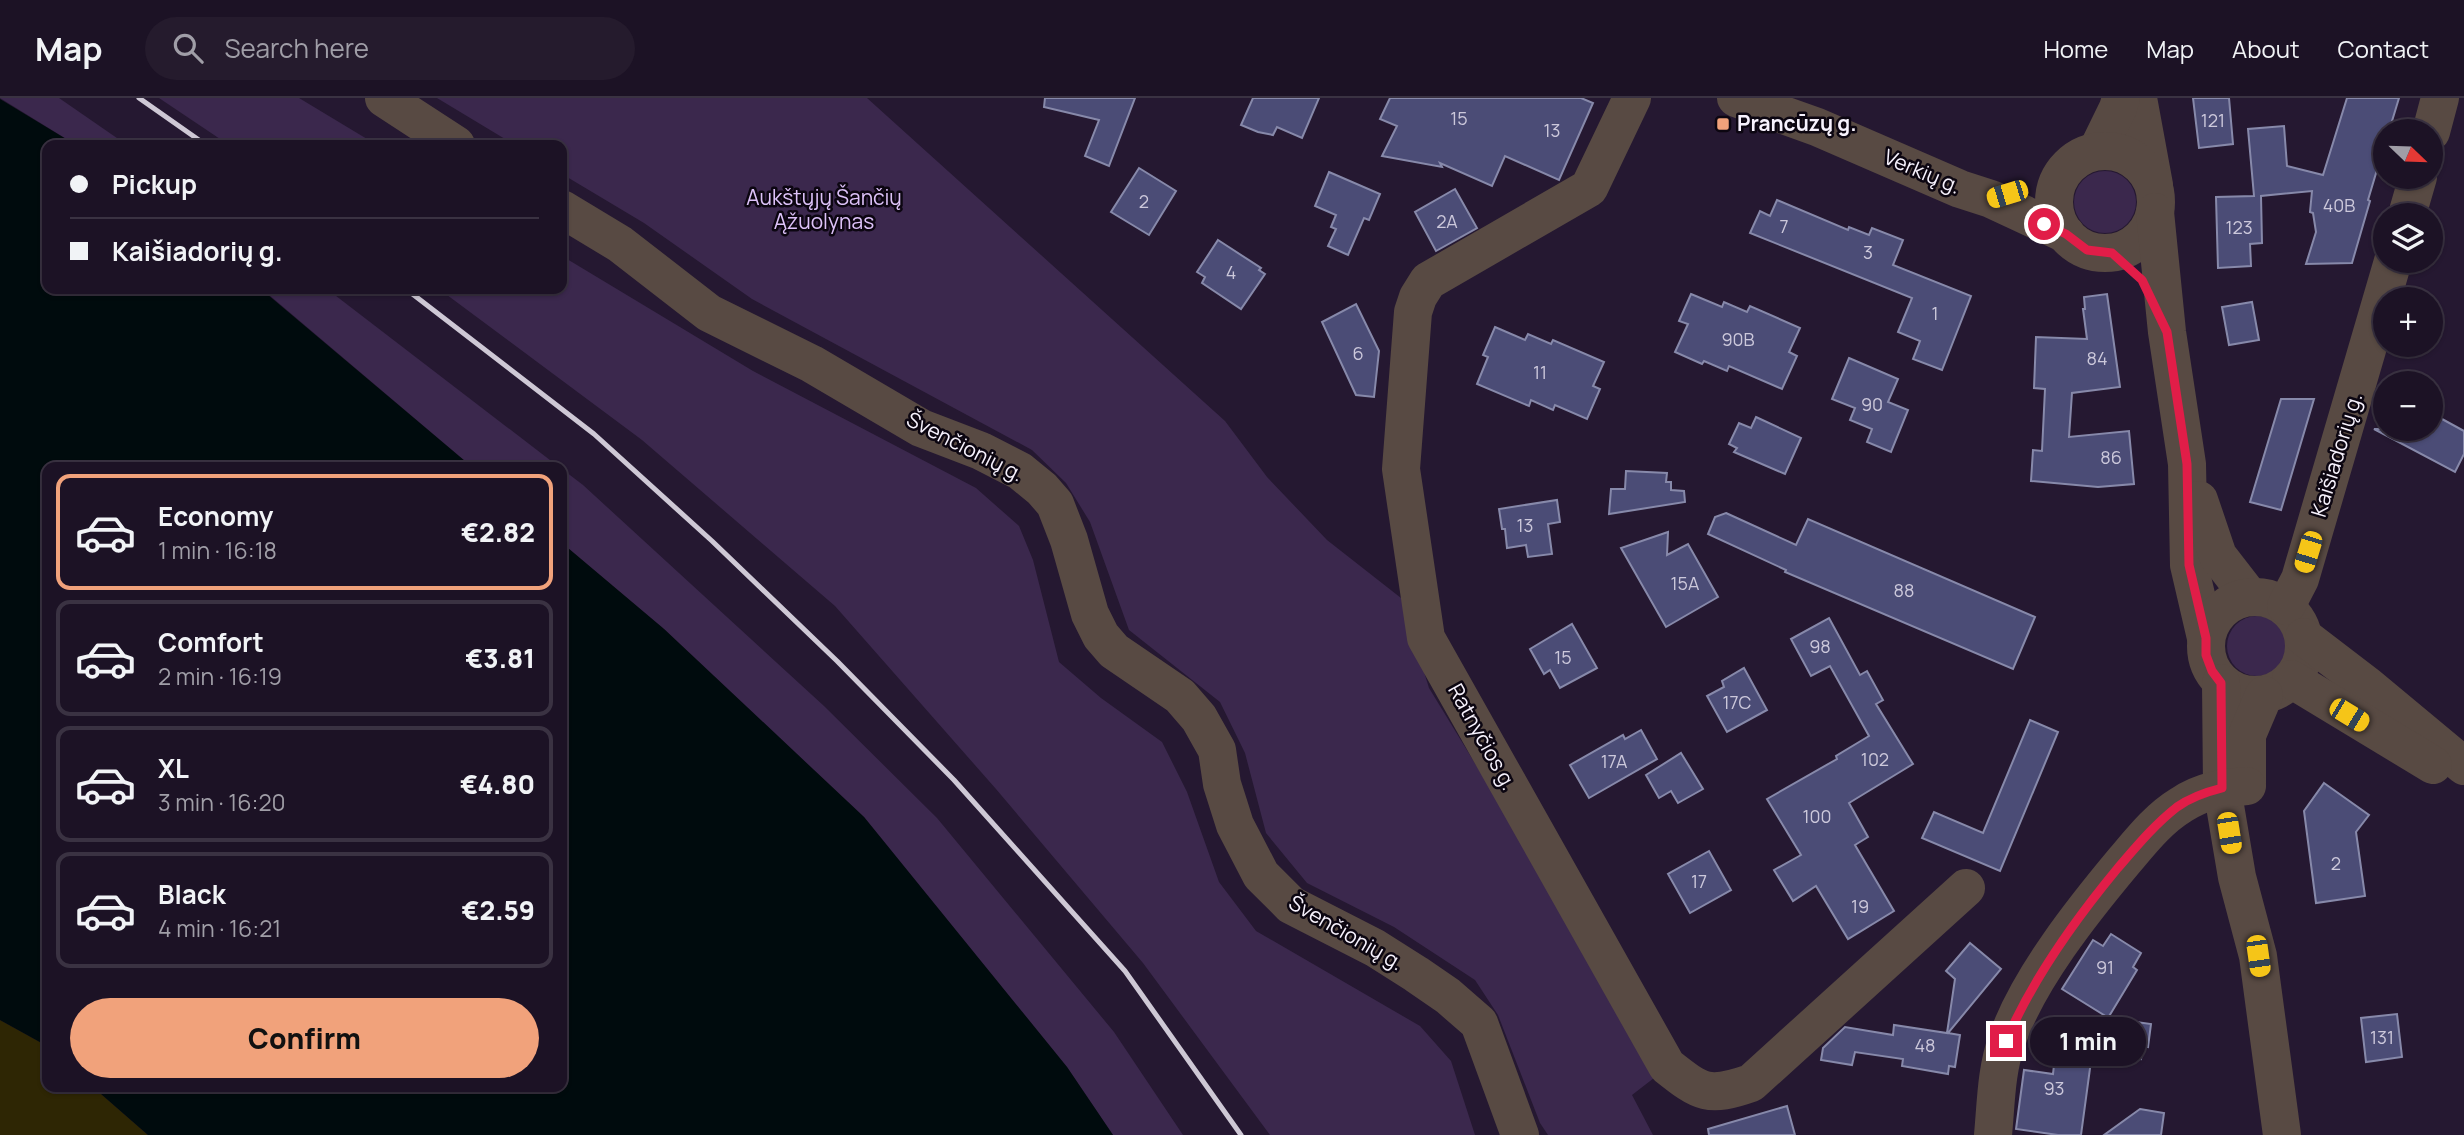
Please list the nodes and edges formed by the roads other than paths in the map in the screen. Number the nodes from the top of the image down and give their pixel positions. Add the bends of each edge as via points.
1 (384, 98) edge
2 (1632, 98) edge
3 (1736, 98) edge
4 (2121, 98) edge
5 (2138, 98) edge
6 (2441, 98) edge
7 (2435, 119) edge
8 (448, 140) edge
9 (2097, 152) junction
10 (2057, 186) junction
11 (1991, 199) junction
12 (2155, 199) junction
13 (567, 212) edge
14 (2066, 234) junction
15 (2112, 253) junction
16 (2389, 273) edge
17 (2167, 332) junction
18 (2187, 464) junction
19 (2249, 596) junction
20 (2295, 622) junction
21 (2206, 638) junction
22 (2221, 683) junction
23 (2278, 687) junction
24 (2464, 766) edge
25 (2464, 783) edge
26 (2234, 787) junction
27 (1966, 888) dead end
28 (1520, 1135) edge
29 (1993, 1135) edge
30 (2282, 1135) edge

1 - 8 street
2 - 27 street, Ratnyčios g. via 1589,188 1428,281 1418,297 1413,312 1401,469 1426,638 1667,1066 1695,1088 1724,1093 1751,1083
3 - 11 street, Verkių g.
4 - 9 street
5 - 12 street
6 - 7 street
9 - 10 street via 2072,163
9 - 12 street via 2112,151 2138,163 2148,174
10 - 11 street
10 - 14 street via 2055,211
11 - 14 street, Verkių g.
12 - 15 street via 2151,224 2136,243
12 - 17 street
13 - 28 street, Švenčionių g. via 620,244 709,313 812,364 921,428 1020,471 1042,489 1055,504 1101,636 1114,651 1180,696 1211,739 1235,825 1261,875 1291,905 1375,948 1448,996 1479,1023
14 - 15 street via 2087,250
15 - 17 street via 2142,280
16 - 20 street, Kaišiadorių g. via 2300,579
17 - 18 street
18 - 19 street via 2218,556
18 - 21 street via 2189,565
19 - 20 street via 2262,596
19 - 21 street via 2220,610
20 - 23 street via 2304,652 2300,667
20 - 24 street
21 - 22 street via 2206,655
22 - 23 street via 2249,695
22 - 26 street
23 - 25 street
23 - 26 street via 2247,734
26 - 29 street via 2203,793 2150,831 2100,890 2036,979 2006,1041
26 - 30 street via 2237,877 2258,956

